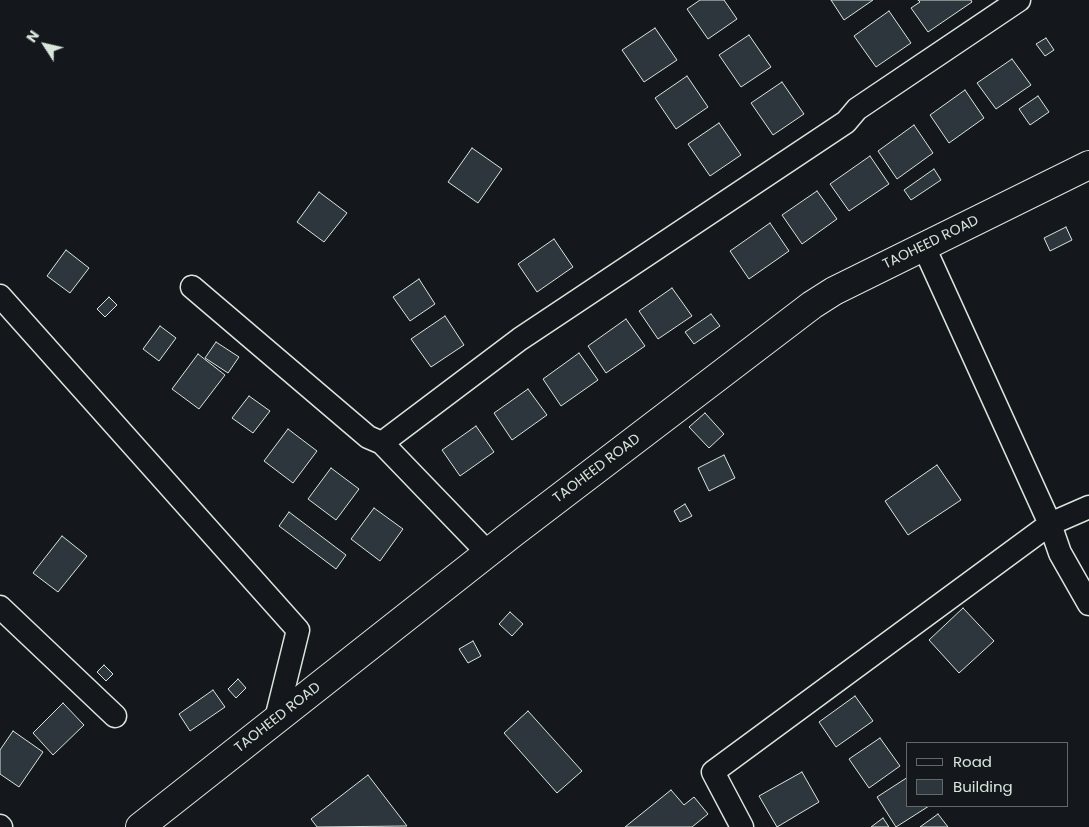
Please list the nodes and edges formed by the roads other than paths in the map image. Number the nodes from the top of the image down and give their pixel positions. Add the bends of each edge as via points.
1 (1019, 0) edge
2 (1089, 165) edge
3 (924, 247) junction
4 (192, 286) dead end
5 (0, 296) edge
6 (382, 443) junction
7 (1089, 507) edge
8 (1050, 524) junction
9 (488, 553) junction
10 (1089, 604) edge
11 (0, 607) edge
12 (115, 716) dead end
13 (276, 719) junction
14 (141, 827) edge
15 (742, 827) edge

1 - 6 street via 857,109 846,122 520,339
2 - 3 main road, TAOHEED ROAD
3 - 8 street
3 - 9 main road, TAOHEED ROAD via 812,305
4 - 6 street via 368,437
5 - 13 street via 298,630
6 - 9 street
7 - 8 street
8 - 10 street via 1060,552
8 - 15 street via 713,772
9 - 13 main road, TAOHEED ROAD
11 - 12 street
13 - 14 main road, TAOHEED ROAD

